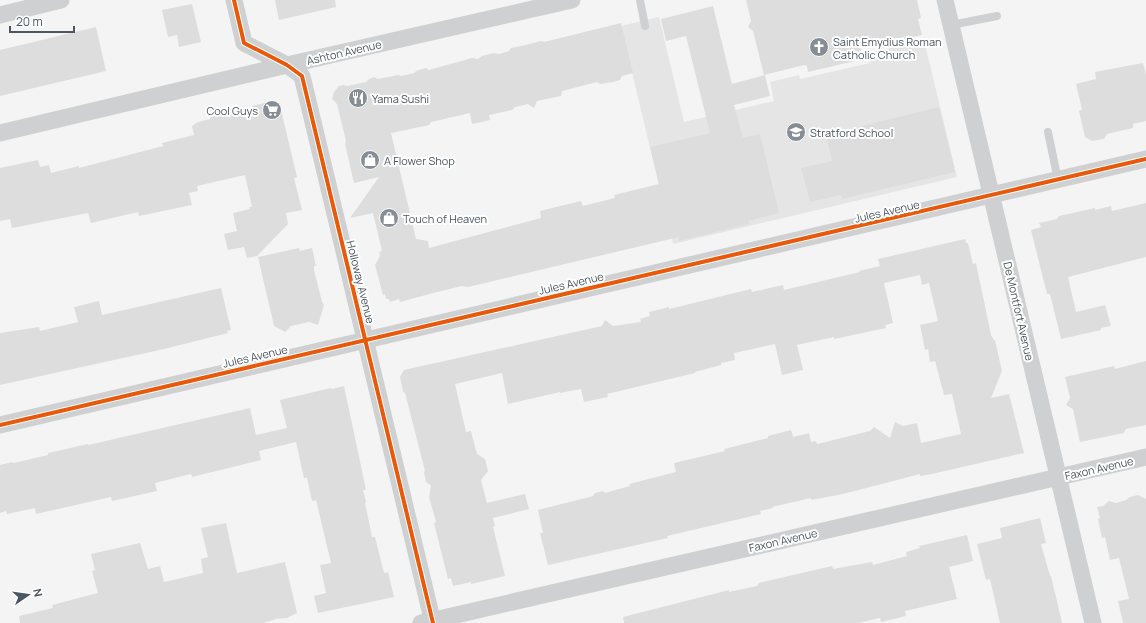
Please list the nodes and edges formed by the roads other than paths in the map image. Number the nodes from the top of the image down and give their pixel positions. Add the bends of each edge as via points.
1 (61, 0) edge
2 (234, 0) edge
3 (572, 0) edge
4 (640, 0) edge
5 (945, 0) edge
6 (0, 14) edge
7 (997, 16) dead end
8 (951, 25) junction
9 (645, 26) dead end
10 (287, 65) junction
11 (1048, 132) dead end
12 (0, 133) edge
13 (1146, 159) edge
14 (1058, 180) junction
15 (992, 196) junction
16 (366, 340) junction
17 (0, 425) edge
18 (1146, 457) edge
19 (1058, 477) junction
20 (429, 622) edge
21 (1093, 623) edge

1 - 6 street
2 - 10 street, Holloway Avenue via 244,43
3 - 10 street, Ashton Avenue
4 - 9 lane
5 - 8 street, De Montfort Avenue
7 - 8 lane
8 - 15 street, De Montfort Avenue
10 - 12 street, Ashton Avenue
10 - 16 street, Holloway Avenue via 302,76
11 - 14 lane
13 - 14 street, Jules Avenue
14 - 15 street, Jules Avenue
15 - 16 street, Jules Avenue
15 - 19 street, De Montfort Avenue
16 - 17 street, Jules Avenue
16 - 20 street, Holloway Avenue
18 - 19 street, Faxon Avenue
19 - 20 street, Faxon Avenue
19 - 21 street, De Montfort Avenue

